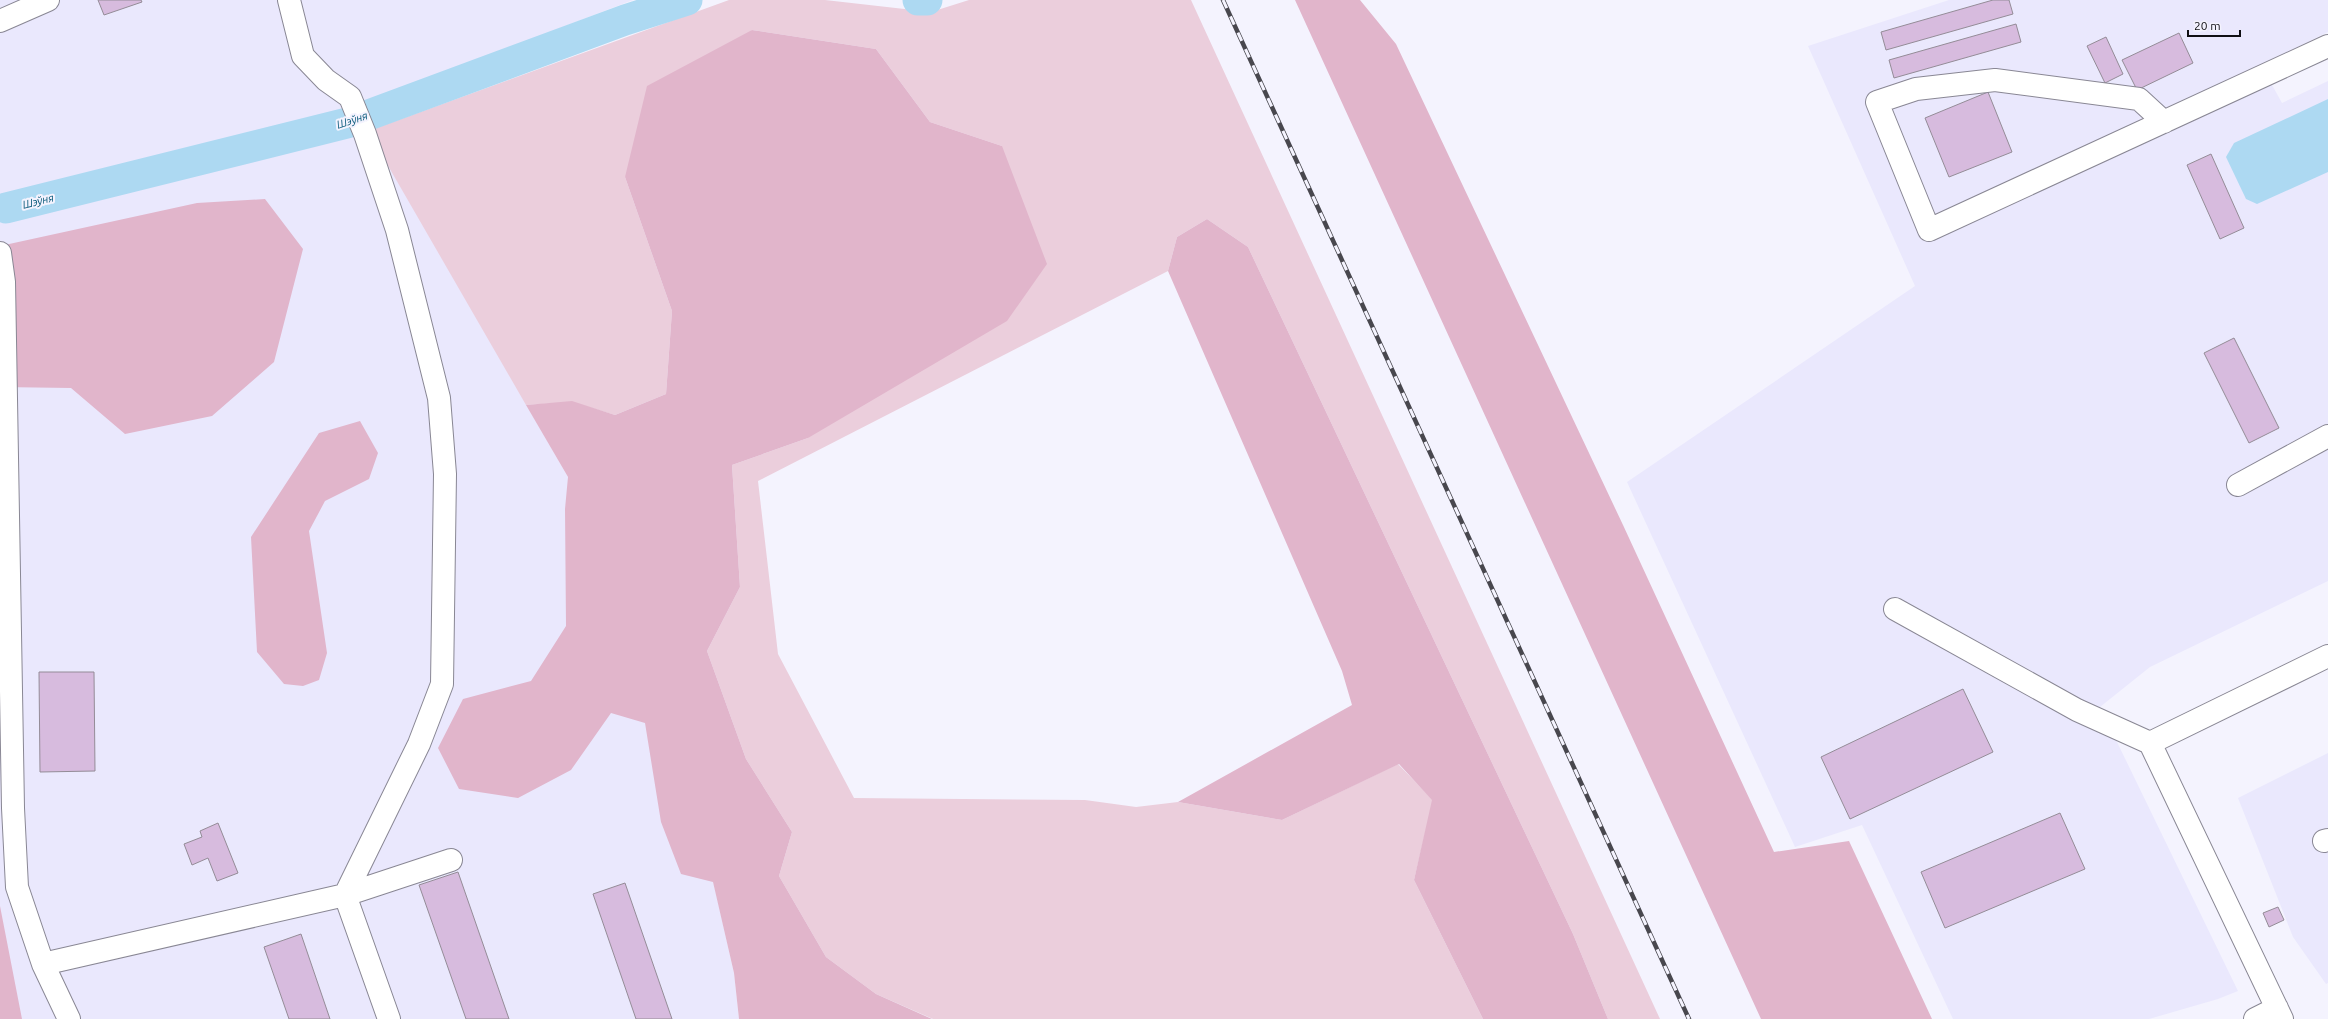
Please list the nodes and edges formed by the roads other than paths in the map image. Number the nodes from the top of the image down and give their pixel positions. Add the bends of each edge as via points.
1 (48, 0) edge
2 (289, 0) edge
3 (0, 21) edge
4 (2328, 46) edge
5 (2164, 122) junction
6 (0, 253) edge
7 (2328, 436) edge
8 (2238, 485) dead end
9 (1895, 609) dead end
10 (2328, 656) edge
11 (2150, 744) junction
12 (451, 860) dead end
13 (345, 895) junction
14 (43, 964) junction
15 (2279, 1014) edge
16 (69, 1019) edge
17 (389, 1019) edge
18 (2254, 1019) edge

1 - 3 street
2 - 13 street via 303,56 326,80 350,97 380,178 397,230 439,398 445,474 442,684 419,744
4 - 5 street
5 - 5 street via 1929,230 1877,102 1916,89 1995,80 2139,98
6 - 14 street via 4,282 13,800 17,879
7 - 8 street
9 - 11 street via 2077,710
10 - 11 street
11 - 15 street
12 - 13 street
13 - 14 street
13 - 17 street
14 - 16 street
15 - 18 street

